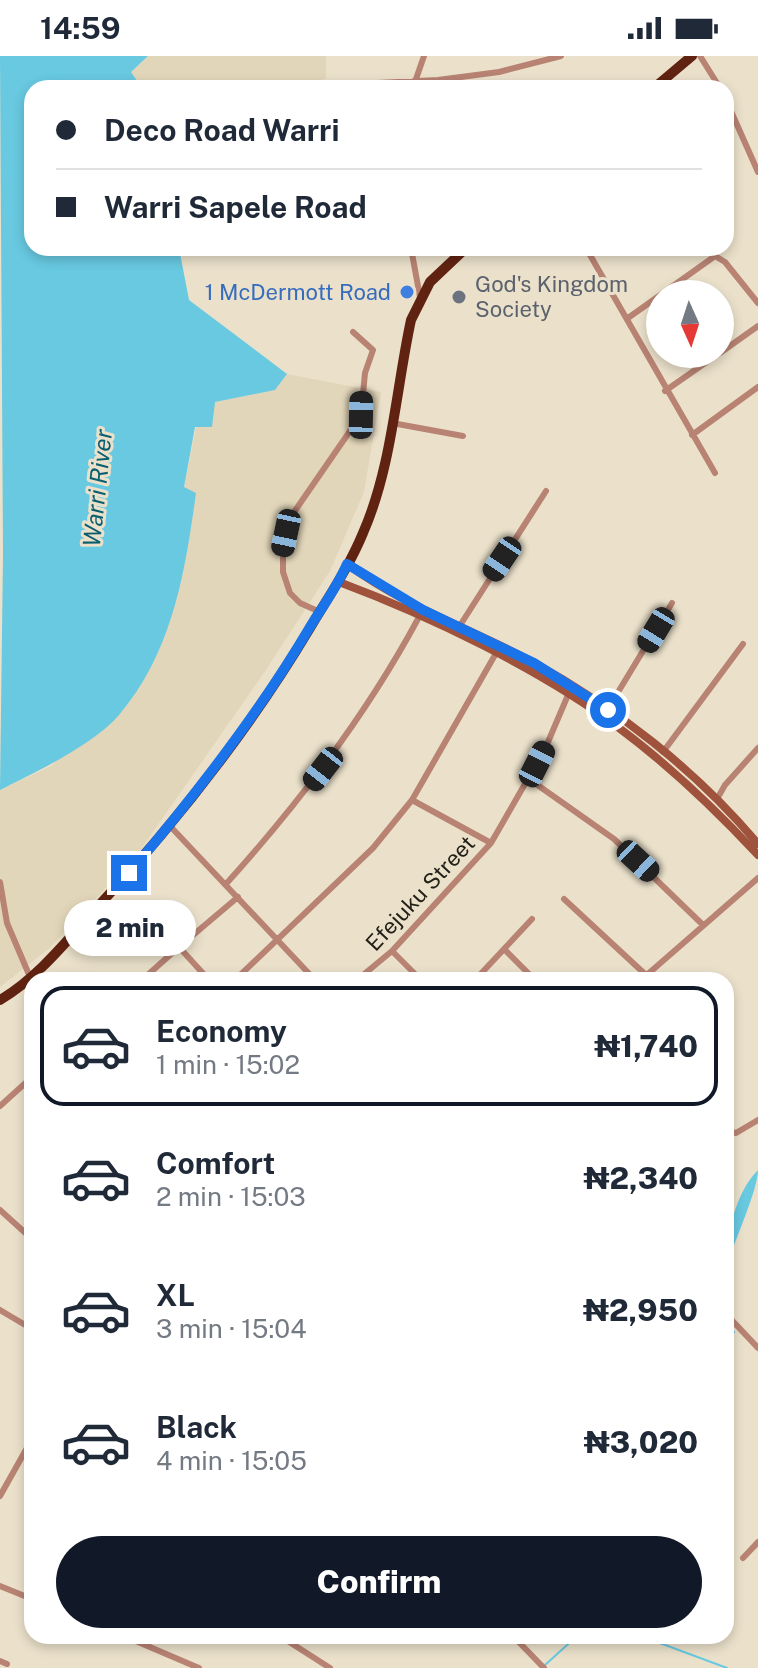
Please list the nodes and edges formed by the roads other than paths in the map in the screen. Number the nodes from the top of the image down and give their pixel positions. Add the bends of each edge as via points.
1 (424, 56) edge
2 (515, 56) edge
3 (561, 56) edge
4 (692, 56) edge
5 (700, 56) edge
6 (519, 67) junction
7 (416, 79) junction
8 (400, 80) edge
9 (664, 80) edge
10 (715, 80) edge
11 (734, 118) edge
12 (758, 172) edge
13 (412, 256) edge
14 (458, 256) edge
15 (591, 256) edge
16 (420, 297) junction
17 (758, 303) edge
18 (628, 318) junction
19 (758, 326) edge
20 (353, 332) dead end
21 (734, 343) edge
22 (698, 368) edge
23 (758, 387) edge
24 (665, 391) junction
25 (392, 423) junction
26 (692, 435) junction
27 (463, 436) dead end
28 (715, 473) dead end
29 (546, 491) dead end
30 (347, 564) junction
31 (339, 582) junction
32 (672, 603) dead end
33 (320, 612) junction
34 (419, 617) junction
35 (459, 627) junction
36 (743, 644) dead end
37 (495, 655) junction
38 (568, 695) junction
39 (605, 713) junction
40 (758, 748) edge
41 (663, 752) junction
42 (529, 779) junction
43 (717, 799) junction
44 (412, 800) junction
45 (170, 826) junction
46 (491, 843) junction
47 (758, 844) edge
48 (758, 855) edge
49 (758, 878) edge
50 (0, 882) edge
51 (226, 884) junction
52 (238, 897) junction
53 (564, 899) dead end
54 (532, 919) dead end
55 (702, 924) junction
56 (277, 939) junction
57 (179, 947) junction
58 (505, 950) junction
59 (392, 951) junction
60 (28, 972) edge
61 (35, 972) edge
62 (151, 972) edge
63 (202, 972) edge
64 (243, 972) edge
65 (308, 972) edge
66 (367, 972) edge
67 (413, 972) edge
68 (483, 972) edge
69 (527, 972) edge
70 (638, 972) edge
71 (650, 972) edge
72 (24, 982) edge
73 (0, 1000) edge
74 (24, 1084) edge
75 (0, 1106) edge
76 (758, 1120) edge
77 (734, 1133) edge
78 (0, 1210) edge
79 (24, 1232) edge
80 (0, 1310) edge
81 (734, 1322) edge
82 (24, 1324) edge
83 (758, 1348) edge
84 (23, 1456) edge
85 (0, 1496) edge
86 (758, 1542) edge
87 (743, 1558) dead end
88 (0, 1586) edge
89 (24, 1596) edge
90 (143, 1644) edge
91 (292, 1644) edge
92 (521, 1644) edge
93 (199, 1668) edge
94 (330, 1668) edge
95 (544, 1668) edge

1 - 7 street
2 - 6 street
3 - 6 street
4 - 9 highway
5 - 10 street
6 - 7 street
7 - 8 street
11 - 12 street
13 - 16 street
14 - 16 highway
15 - 18 street
16 - 25 highway
17 - 18 street via 715,256
18 - 24 street
19 - 21 street
20 - 33 street via 373,350 361,415 290,518 283,549 290,593
22 - 24 street
23 - 26 street
24 - 26 street
25 - 27 street
25 - 30 highway via 376,496
26 - 28 street
29 - 35 street
30 - 31 highway
30 - 35 main road
31 - 33 highway
31 - 34 main road
32 - 39 street
33 - 45 highway
34 - 37 main road
34 - 51 street via 323,769
35 - 39 main road via 534,663
36 - 41 street
37 - 38 main road
37 - 44 street
38 - 39 main road
38 - 42 street, Efejuku Street
39 - 41 main road
39 - 48 main road via 685,781
40 - 43 street
41 - 43 main road
42 - 46 street, Efejuku Street
42 - 55 street via 614,839
43 - 47 main road
44 - 46 street
44 - 56 street via 373,848
45 - 51 street
45 - 61 highway
46 - 59 street, Efejuku Street
49 - 55 street
50 - 60 street via 7,923
51 - 52 street
52 - 56 street
52 - 57 street
53 - 70 street
54 - 58 street
55 - 71 street
56 - 64 street
56 - 65 street
57 - 62 street
57 - 63 street
58 - 68 street
58 - 69 street
59 - 66 street, Efejuku Street
59 - 67 street
72 - 73 highway
74 - 75 street
76 - 77 street
78 - 79 street
80 - 82 street
81 - 83 street
84 - 85 street
86 - 87 street
88 - 89 street
90 - 93 street
91 - 94 street
92 - 95 street

